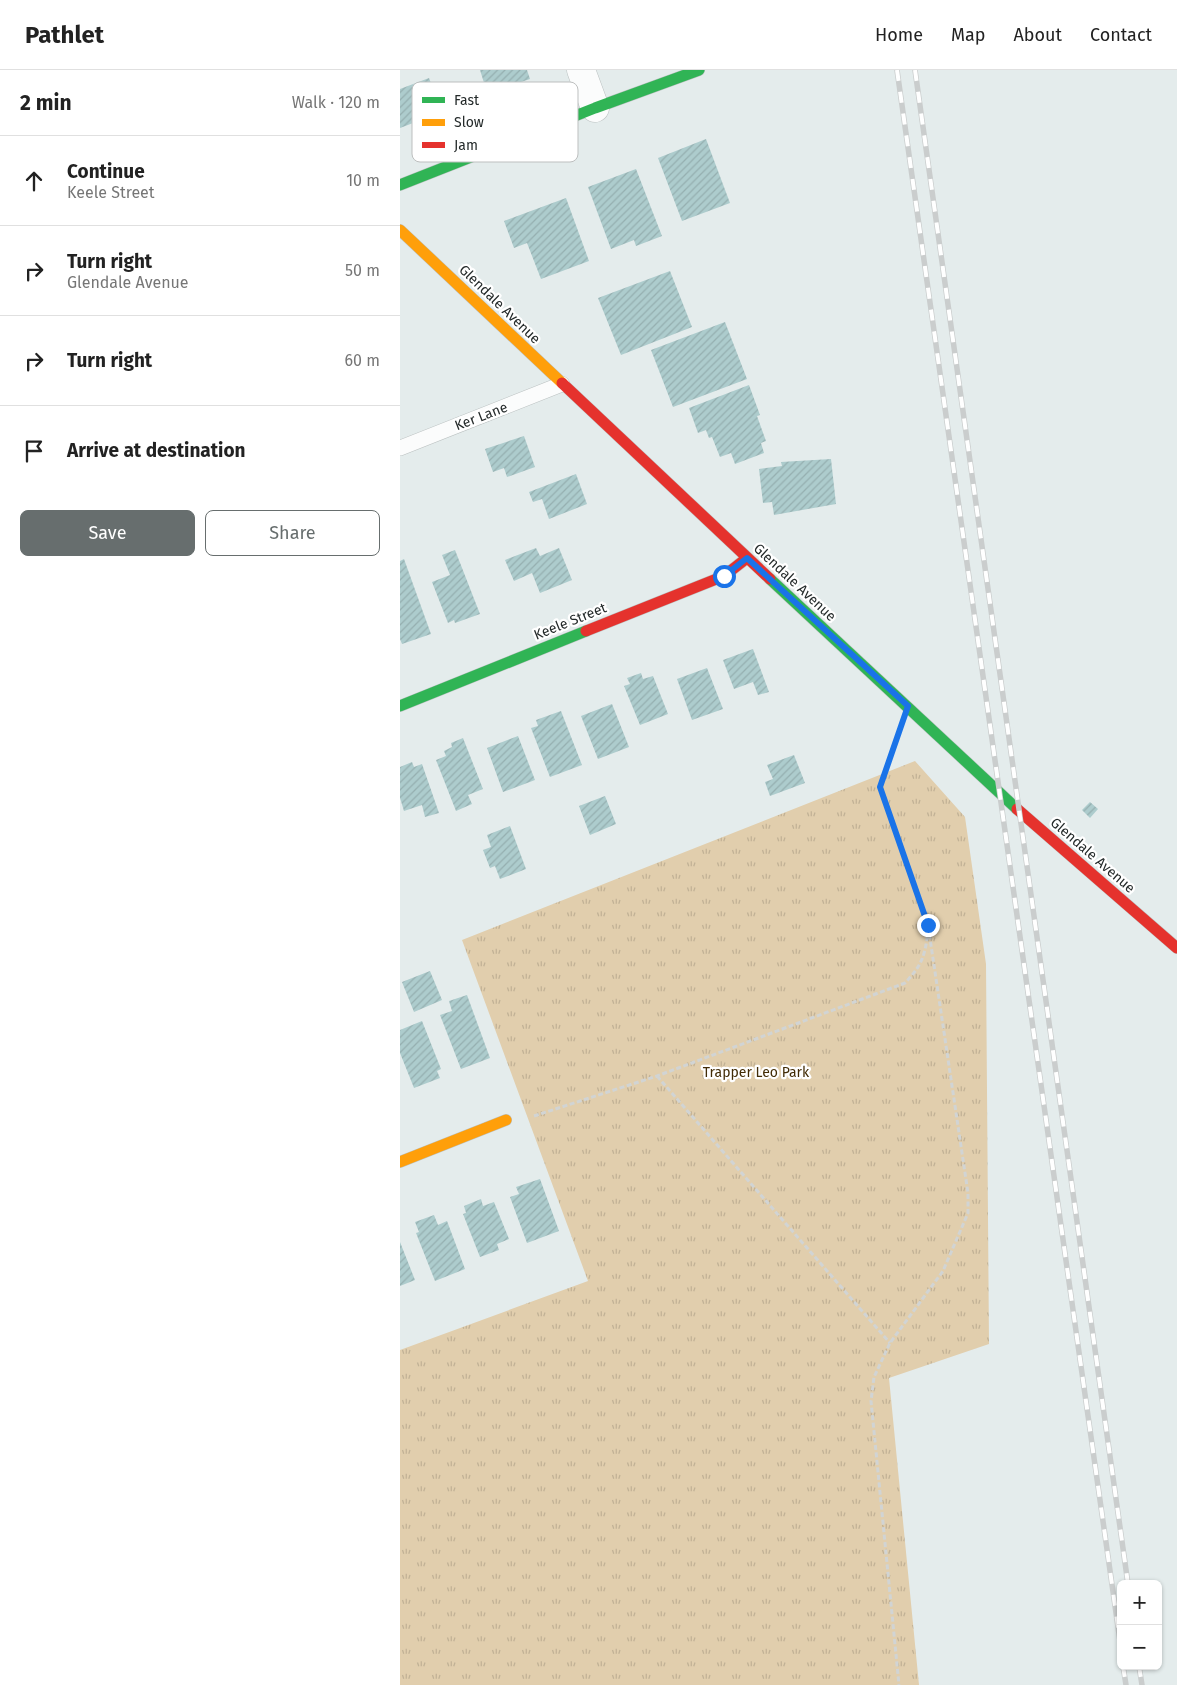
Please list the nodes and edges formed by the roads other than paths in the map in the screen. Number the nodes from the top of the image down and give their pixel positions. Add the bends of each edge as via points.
1 (581, 70) edge
2 (699, 70) edge
3 (595, 108) junction
4 (578, 115) edge
5 (456, 162) edge
6 (400, 184) edge
7 (400, 230) edge
8 (562, 384) junction
9 (400, 448) edge
10 (747, 558) junction
11 (400, 706) edge
12 (1177, 948) edge
13 (506, 1120) road end
14 (400, 1162) edge

1 - 3 street
2 - 3 main road
3 - 4 main road
5 - 6 main road
7 - 8 main road, Glendale Avenue
8 - 9 lane, Ker Lane
8 - 10 main road, Glendale Avenue
10 - 11 main road, Keele Street via 724,576
10 - 12 main road, Glendale Avenue via 1019,811
13 - 14 main road

